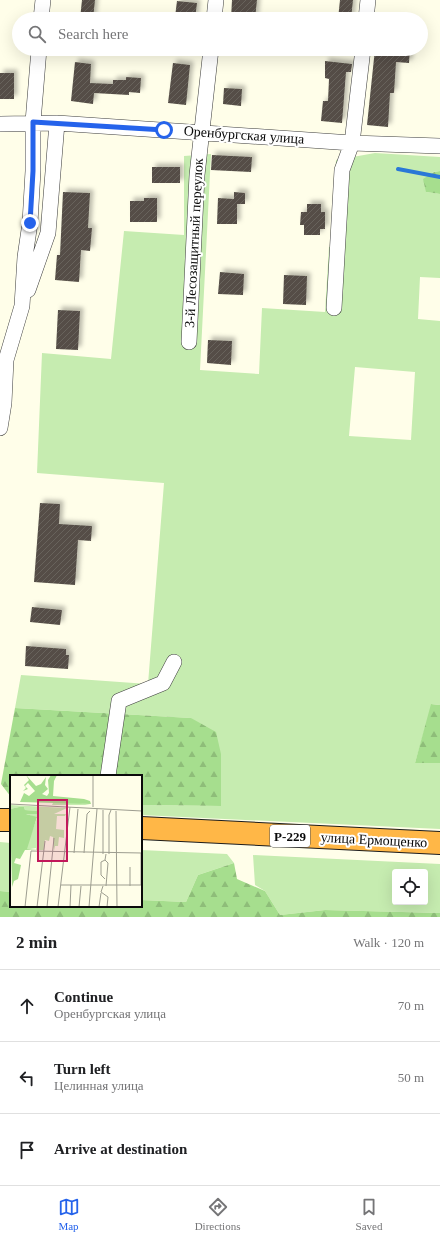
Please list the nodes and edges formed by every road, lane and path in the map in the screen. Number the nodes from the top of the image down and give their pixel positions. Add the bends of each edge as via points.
1 (43, 0) edge
2 (216, 0) edge
3 (368, 0) edge
4 (42, 12) edge
5 (215, 12) edge
6 (367, 12) edge
7 (38, 56) edge
8 (210, 56) edge
9 (362, 56) edge
10 (33, 122) junction
11 (57, 123) junction
12 (0, 124) edge
13 (202, 132) junction
14 (352, 142) junction
15 (440, 146) edge
16 (22, 306) junction
17 (334, 308) dead end
18 (189, 342) dead end
19 (0, 428) edge
20 (174, 662) dead end
21 (108, 775) edge
22 (142, 828) edge
23 (440, 843) edge

1 - 4 street
2 - 5 street
3 - 6 street
7 - 10 street
8 - 13 street, 3-й Лесозащитный переулок
9 - 14 street
10 - 11 street, Оренбургская улица
10 - 12 street, Оренбургская улица
10 - 16 street via 30,223
11 - 13 street, Оренбургская улица
11 - 16 street via 48,233
13 - 14 street, Оренбургская улица
13 - 18 street, 3-й Лесозащитный переулок via 197,175
14 - 15 street, Оренбургская улица
14 - 17 street via 342,170
16 - 19 street via 6,360
20 - 21 street via 163,683 119,701
22 - 23 highway, улица Ермощенко / Р-229

